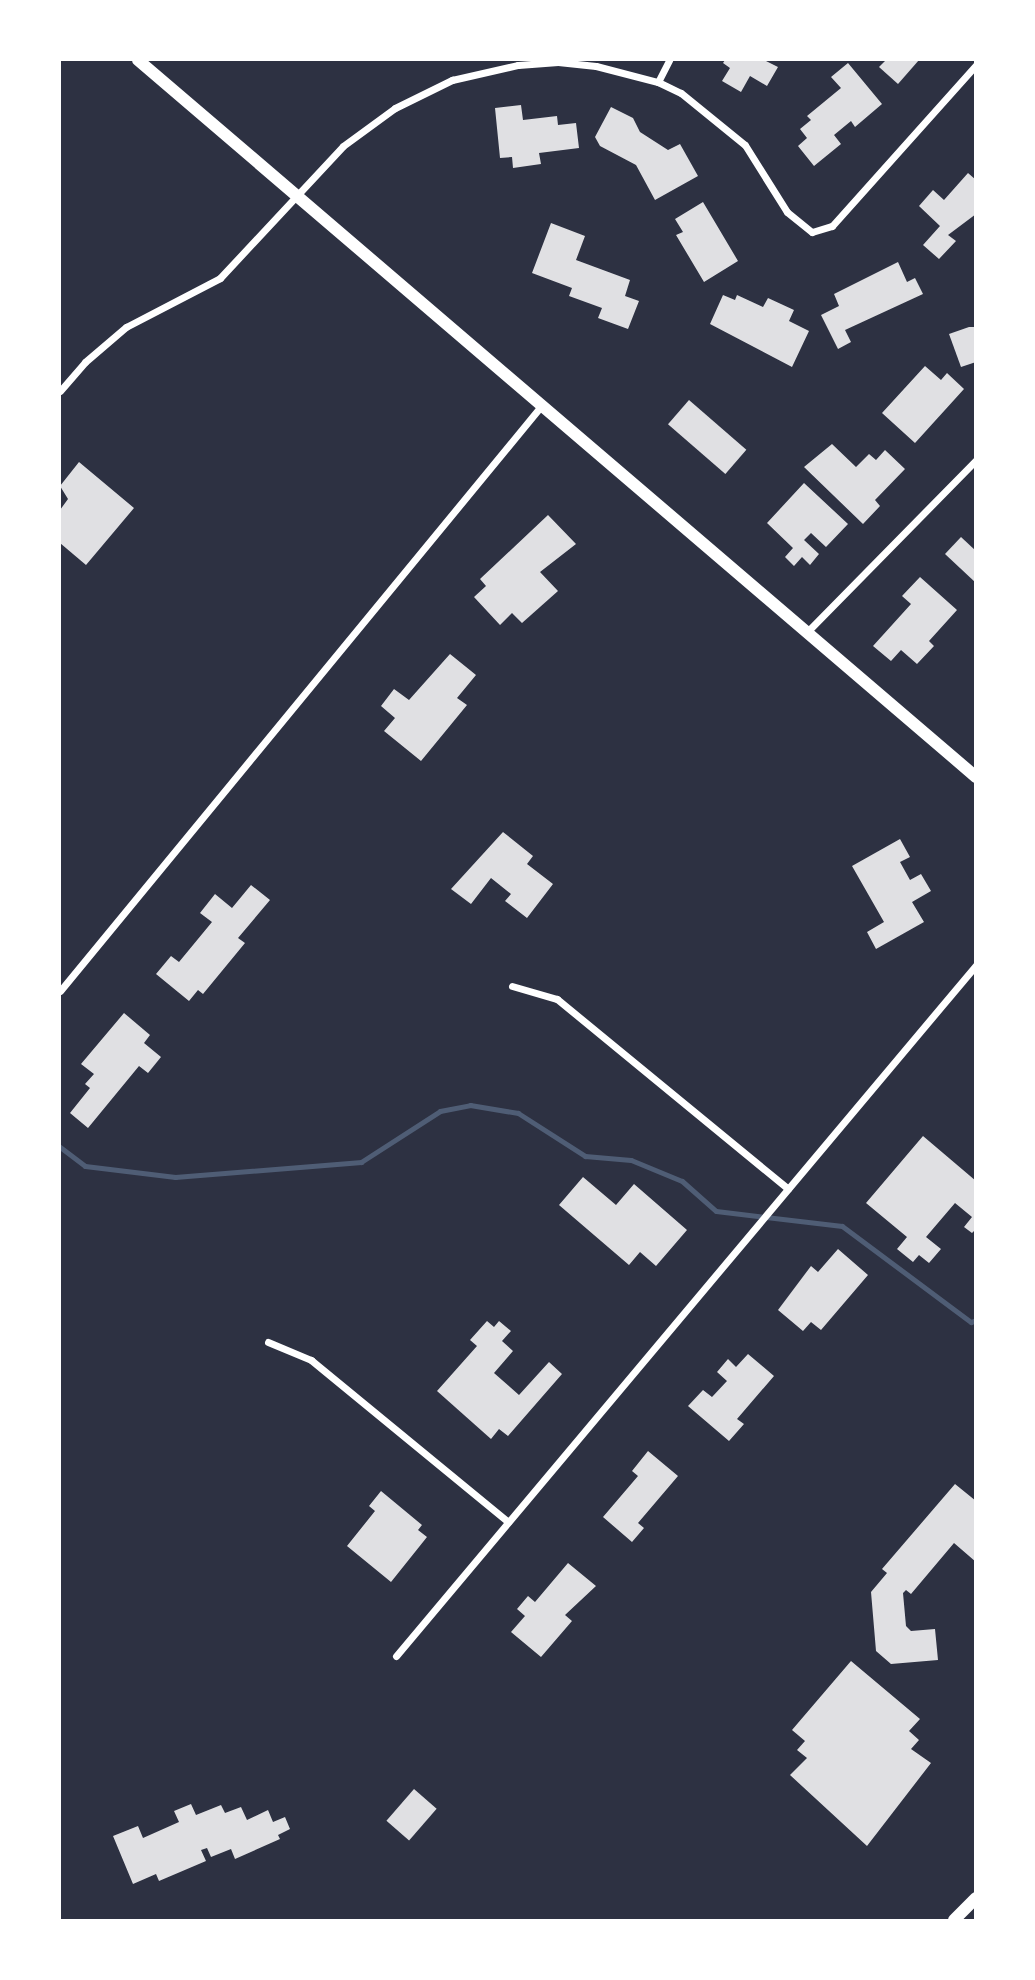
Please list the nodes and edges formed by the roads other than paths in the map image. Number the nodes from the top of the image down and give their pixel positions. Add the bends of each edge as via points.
1 (138, 60) edge
2 (669, 60) edge
3 (975, 65) edge
4 (658, 82) junction
5 (298, 194) junction
6 (60, 391) edge
7 (542, 404) junction
8 (975, 460) edge
9 (807, 632) junction
10 (975, 776) edge
11 (975, 965) edge
12 (512, 986) dead end
13 (60, 990) edge
14 (788, 1189) junction
15 (268, 1342) dead end
16 (509, 1522) junction
17 (396, 1656) dead end
18 (975, 1898) edge
19 (954, 1920) edge

1 - 5 street
2 - 4 street
3 - 4 street via 832,226 812,232 787,212 745,145 691,100
4 - 5 street via 596,66 558,62 518,65 452,80 371,125 314,172
5 - 6 street via 220,278 127,327 85,362
5 - 7 street
7 - 9 street
7 - 13 street
8 - 9 street
9 - 10 street
11 - 14 street
12 - 14 street via 557,999
14 - 16 street
15 - 16 street via 311,1360
16 - 17 street
18 - 19 street

